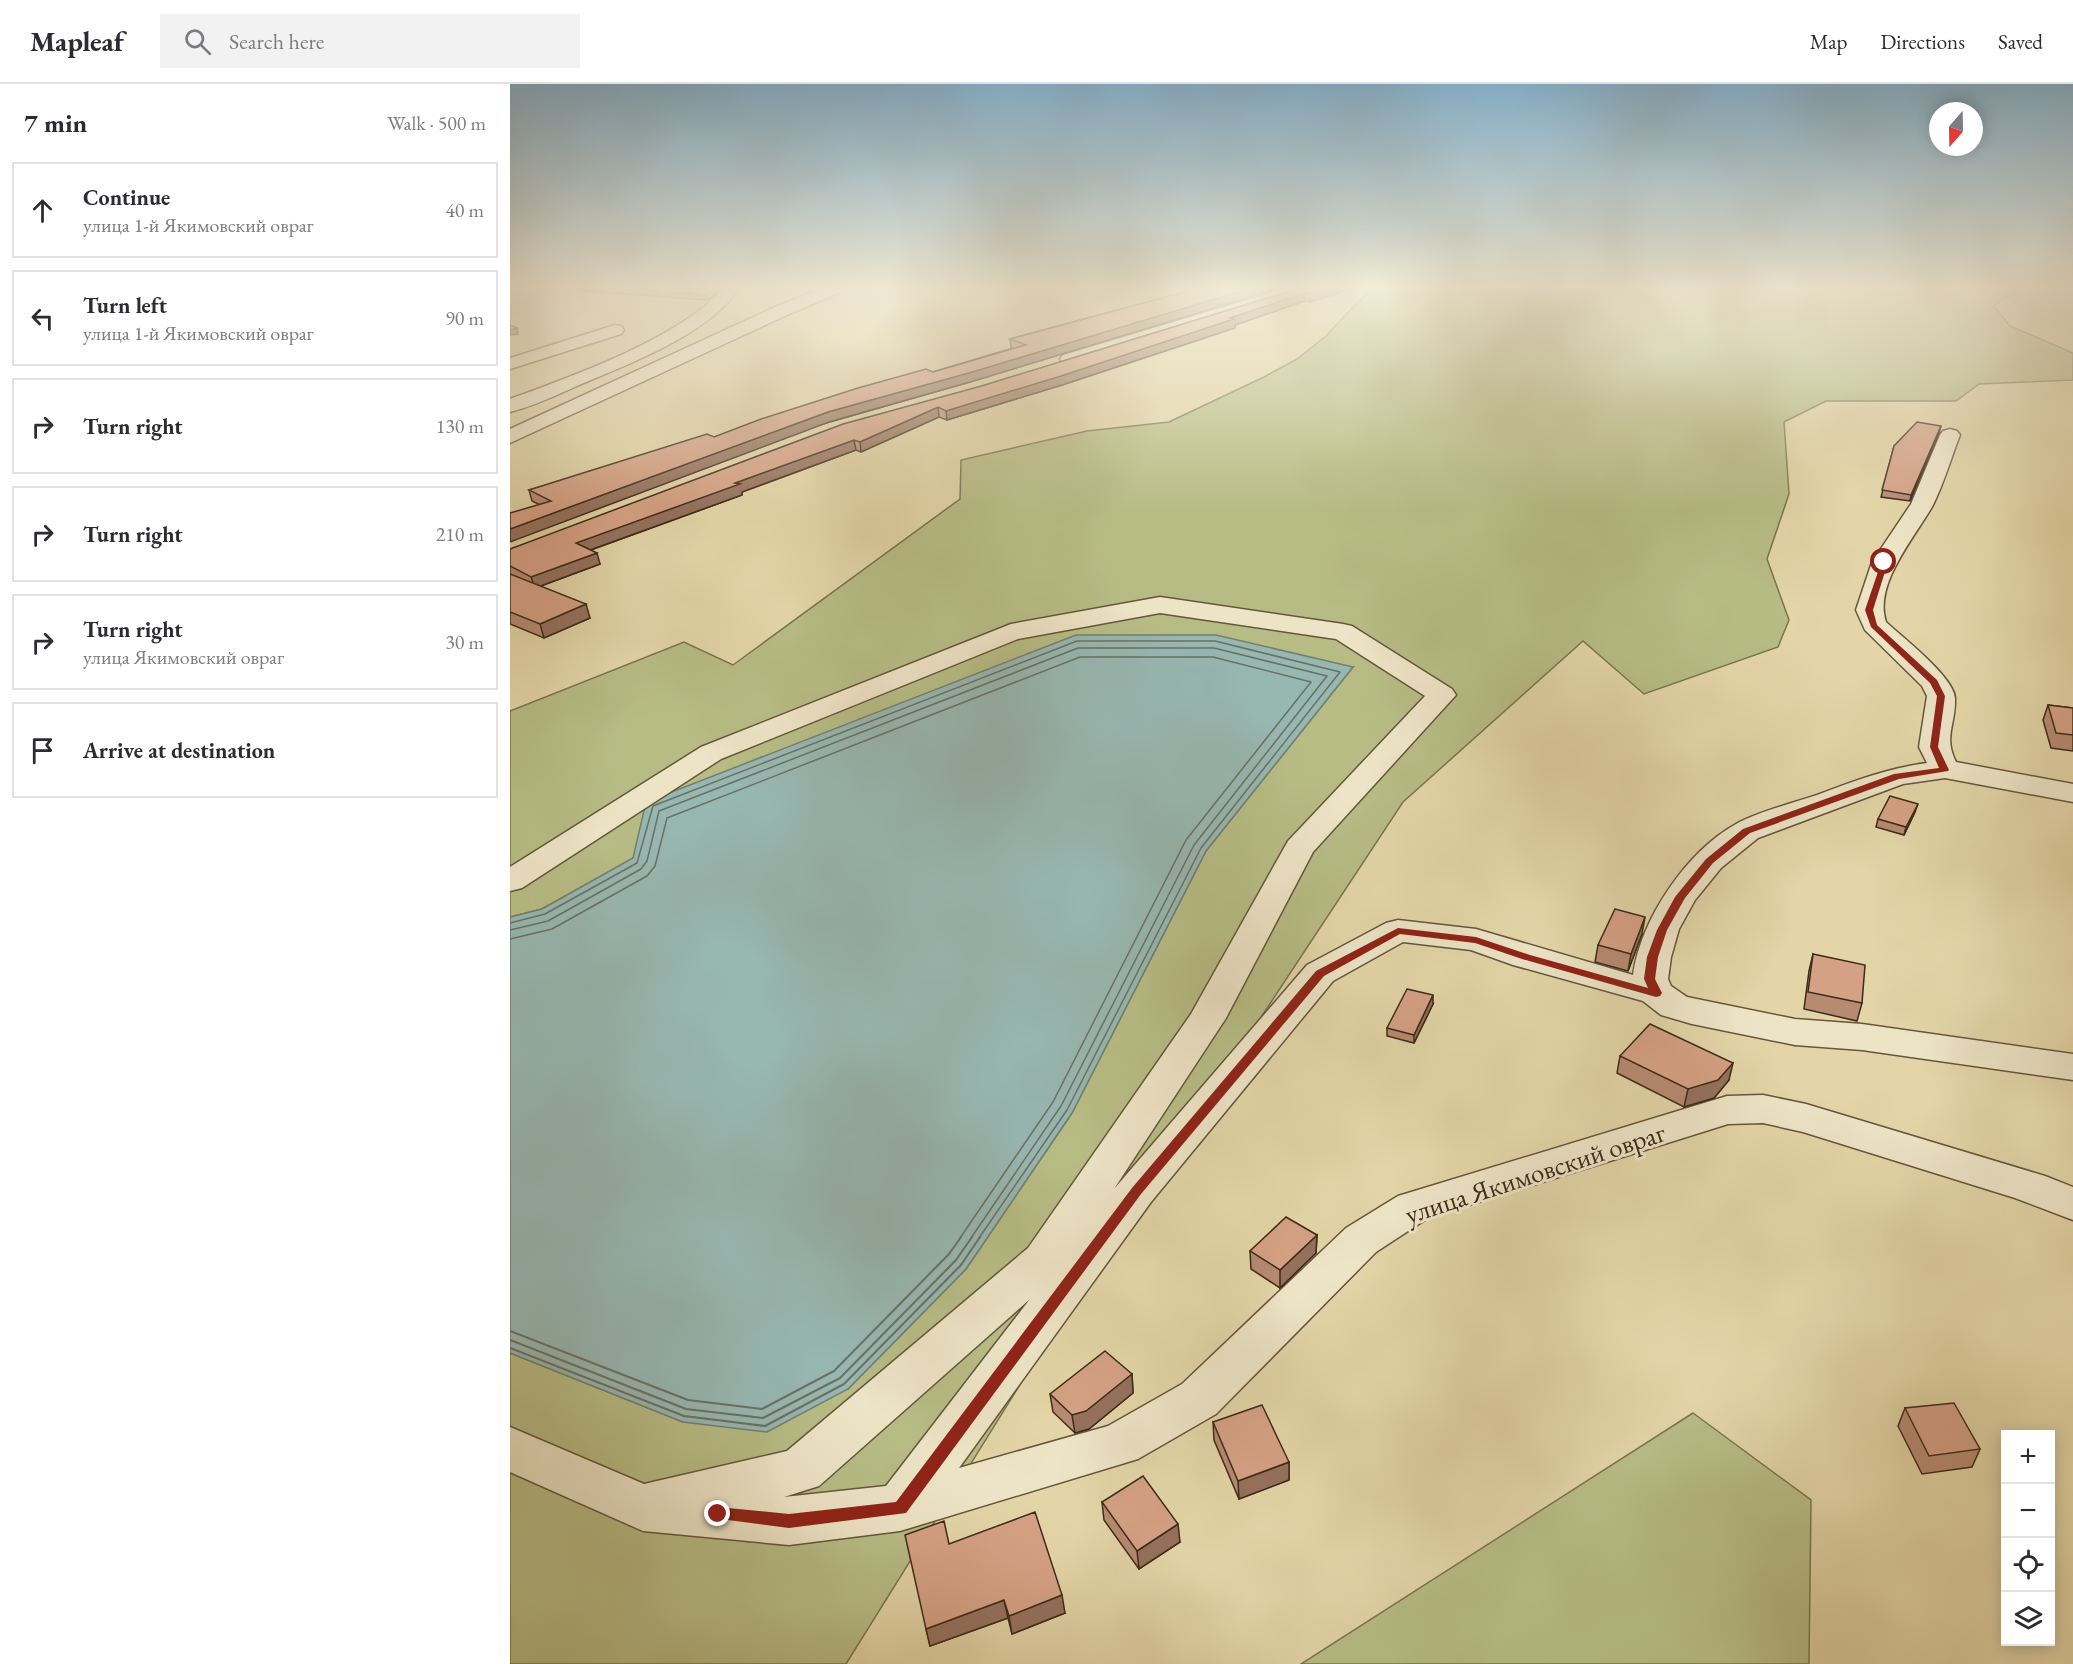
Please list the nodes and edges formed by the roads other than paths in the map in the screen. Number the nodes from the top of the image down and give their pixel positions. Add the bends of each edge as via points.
1 (618, 362) edge
2 (672, 362) edge
3 (1061, 362) edge
4 (1054, 364) edge
5 (510, 406) edge
6 (1950, 435) dead end
7 (510, 437) edge
8 (1945, 770) junction
9 (2073, 793) edge
10 (510, 881) edge
11 (1656, 993) junction
12 (2073, 1067) edge
13 (2073, 1204) edge
14 (510, 1449) edge
15 (643, 1508) junction
16 (900, 1508) junction

1 - 5 street
2 - 7 street
3 - 4 street
6 - 8 street via 1922,504 1884,562 1869,610 1874,626 1934,682 1941,696 1934,747
8 - 9 street
8 - 11 street via 1897,776 1746,831 1709,861 1680,897 1653,957 1650,979
10 - 15 street via 711,753 1011,632 1160,605 1343,632 1442,695 1299,848 1207,1018 1044,1260 801,1470
11 - 12 street via 1674,1006 1754,1026 1862,1036
11 - 16 street via 1476,940 1398,931 1320,974 1136,1191
13 - 16 street, улица Якимовский овраг via 1806,1118 1763,1109 1727,1110 1413,1207 1361,1240 1199,1399 1120,1444
14 - 15 street, улица Якимовский овраг
15 - 16 street, улица Якимовский овраг via 789,1521

